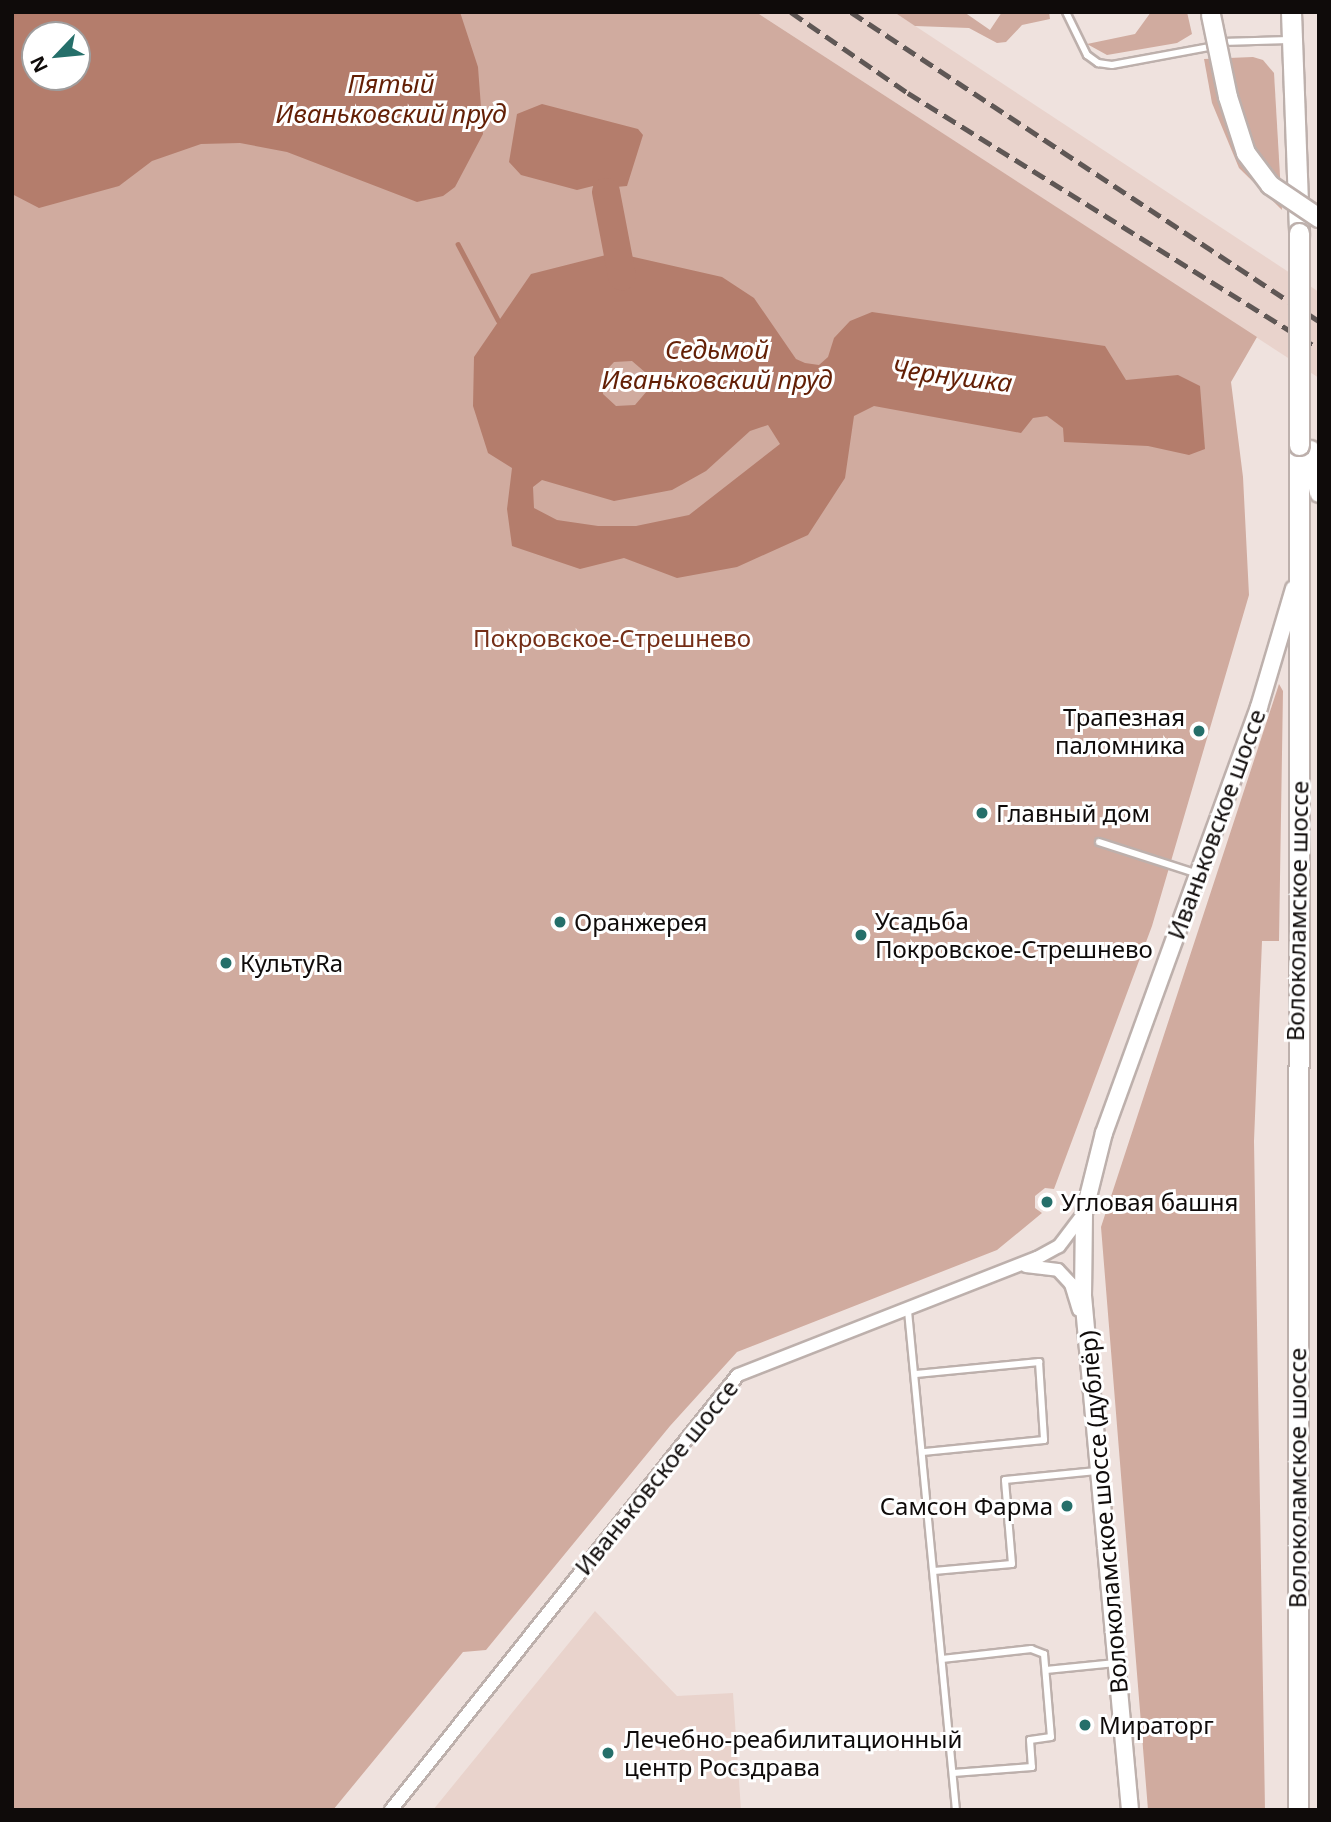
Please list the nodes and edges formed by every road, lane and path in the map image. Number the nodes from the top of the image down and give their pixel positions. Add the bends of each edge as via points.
1 (1066, 12) edge
2 (1291, 12) edge
3 (1214, 14) edge
4 (1294, 40) junction
5 (1222, 45) junction
6 (1319, 216) edge
7 (1304, 236) junction
8 (1304, 448) junction
9 (1319, 492) edge
10 (1301, 542) junction
11 (1099, 842) dead end
12 (1198, 874) junction
13 (1084, 1213) junction
14 (1012, 1269) junction
15 (908, 1311) junction
16 (1087, 1341) junction
17 (916, 1374) junction
18 (923, 1452) junction
19 (1099, 1471) junction
20 (934, 1572) junction
21 (942, 1659) junction
22 (1116, 1663) junction
23 (1046, 1670) junction
24 (953, 1773) junction
25 (391, 1810) edge
26 (956, 1810) edge
27 (1130, 1810) edge
28 (1298, 1810) edge

1 - 5 lane via 1087,55 1098,63 1112,65
2 - 4 main road, Волоколамское шоссе
3 - 5 lane
3 - 6 main road, bridge via 1228,97 1246,153 1270,185
4 - 5 lane
4 - 7 main road, Волоколамское шоссе
6 - 7 main road, Волоколамское шоссе
7 - 8 main road, Волоколамское шоссе
8 - 9 main road, Волоколамское шоссе
8 - 10 main road, Волоколамское шоссе
10 - 12 street, Иваньковское шоссе via 1282,637
10 - 28 main road, Волоколамское шоссе via 1295,1038
11 - 12 lane
12 - 13 street, Иваньковское шоссе via 1104,1133
13 - 14 street, Иваньковское шоссе via 1059,1246
13 - 16 street, Волоколамское шоссе (дублёр)
14 - 15 street, Иваньковское шоссе
14 - 16 street, Иваньковское шоссе via 1045,1266 1064,1275 1076,1296
15 - 17 lane
15 - 25 street, Иваньковское шоссе via 738,1375
16 - 19 street, Волоколамское шоссе (дублёр)
17 - 18 lane
17 - 18 lane via 1039,1362 1044,1440
18 - 20 lane
19 - 20 lane via 1005,1480 1012,1564
19 - 22 street, Волоколамское шоссе (дублёр)
20 - 21 lane
21 - 23 lane via 1038,1650 1044,1654
21 - 24 lane
22 - 23 lane
22 - 27 street, Волоколамское шоссе (дублёр)
23 - 24 lane via 1051,1737 1030,1740 1032,1766
24 - 26 lane

